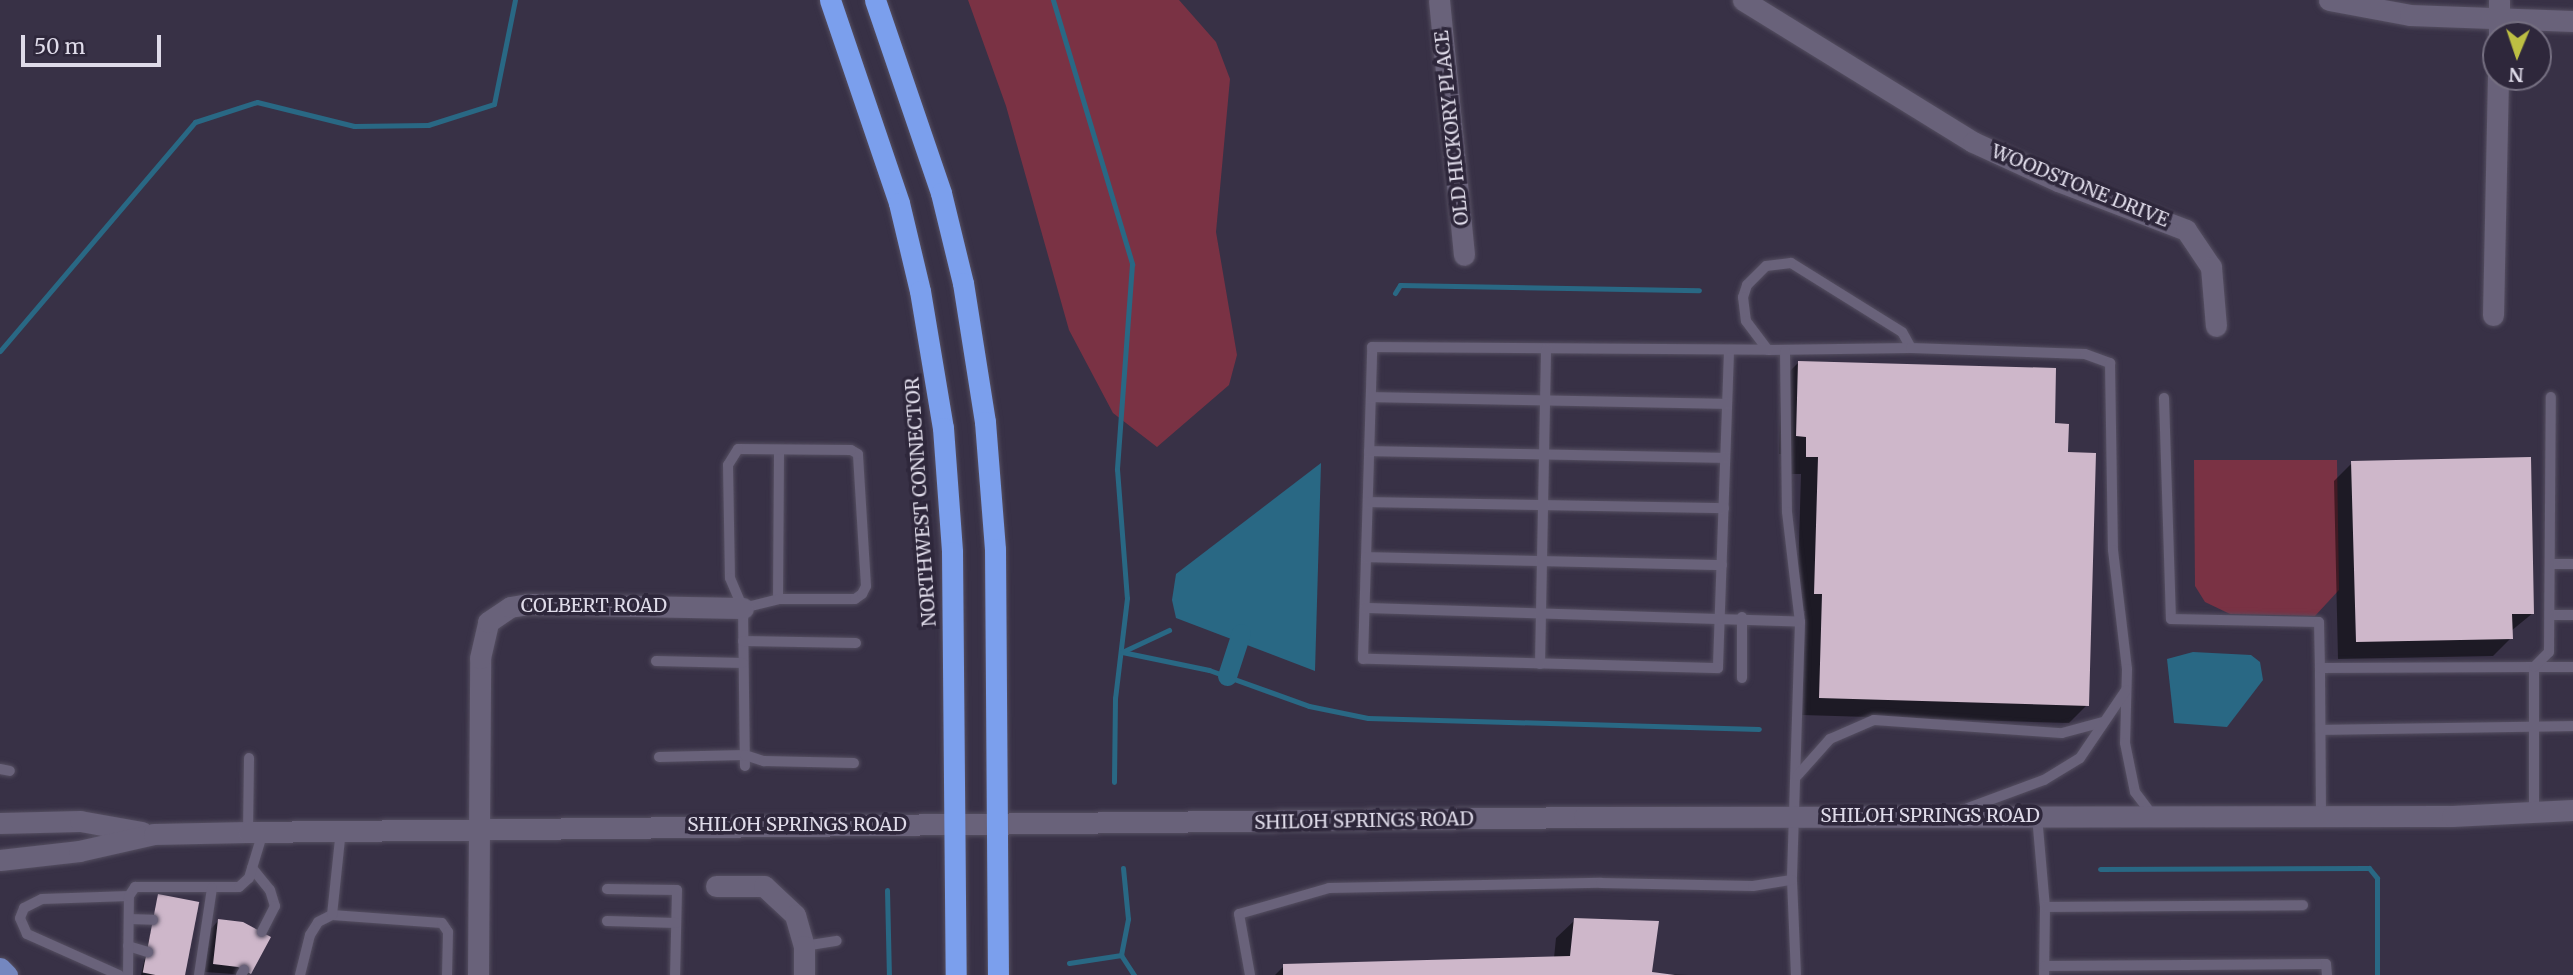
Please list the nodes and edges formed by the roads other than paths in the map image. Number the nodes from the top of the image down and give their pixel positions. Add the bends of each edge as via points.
1 (830, 0) edge
2 (875, 0) edge
3 (1439, 0) edge
4 (1743, 0) edge
5 (2329, 0) edge
6 (2499, 18) edge
7 (2573, 21) edge
8 (2498, 91) edge
9 (1464, 255) dead end
10 (2493, 315) dead end
11 (2216, 326) dead end
12 (1910, 348) junction
13 (1546, 349) junction
14 (1768, 350) junction
15 (1729, 351) junction
16 (1785, 351) junction
17 (1371, 397) junction
18 (2551, 397) dead end
19 (2164, 398) dead end
20 (1545, 399) junction
21 (1727, 404) junction
22 (779, 450) junction
23 (1369, 451) junction
24 (1544, 454) junction
25 (1725, 458) junction
26 (1368, 502) junction
27 (1543, 505) junction
28 (1724, 508) junction
29 (1366, 557) junction
30 (1542, 561) junction
31 (2552, 564) junction
32 (2573, 564) edge
33 (1722, 565) junction
34 (778, 599) junction
35 (743, 608) junction
36 (1365, 608) junction
37 (1541, 612) junction
38 (2552, 615) junction
39 (2573, 615) edge
40 (1720, 616) junction
41 (1742, 617) junction
42 (1800, 622) junction
43 (743, 641) junction
44 (856, 643) dead end
45 (656, 662) dead end
46 (743, 663) junction
47 (1540, 664) junction
48 (2534, 667) junction
49 (2573, 667) edge
50 (2320, 668) junction
51 (1742, 677) dead end
52 (2126, 690) junction
53 (2103, 722) junction
54 (2573, 726) edge
55 (2535, 727) junction
56 (2320, 730) junction
57 (659, 757) dead end
58 (249, 758) dead end
59 (745, 760) junction
60 (854, 762) dead end
61 (1797, 777) junction
62 (2534, 810) junction
63 (2573, 810) edge
64 (2037, 816) junction
65 (2153, 816) junction
66 (1795, 817) junction
67 (1945, 817) junction
68 (2321, 817) junction
69 (0, 823) edge
70 (999, 824) junction
71 (956, 825) junction
72 (482, 828) junction
73 (341, 830) junction
74 (255, 832) junction
75 (154, 834) junction
76 (0, 860) edge
77 (252, 867) junction
78 (1792, 880) junction
79 (716, 886) dead end
80 (212, 888) junction
81 (607, 889) dead end
82 (129, 896) junction
83 (2303, 905) dead end
84 (2045, 907) junction
85 (332, 915) junction
86 (129, 919) junction
87 (153, 920) dead end
88 (607, 921) dead end
89 (676, 923) junction
90 (262, 932) dead end
91 (837, 941) dead end
92 (128, 946) junction
93 (804, 946) junction
94 (148, 951) dead end
95 (188, 961) dead end
96 (0, 968) edge
97 (200, 969) edge
98 (2045, 970) edge
99 (7, 975) edge
100 (119, 975) edge
101 (128, 975) edge
102 (300, 975) edge
103 (447, 975) edge
104 (478, 975) edge
105 (675, 975) edge
106 (804, 975) edge
107 (956, 975) edge
108 (998, 975) edge
109 (1250, 975) edge
110 (1796, 975) edge
111 (2327, 975) edge

1 - 71 highway, NORTHWEST CONNECTOR via 893,182 932,355 952,552
2 - 70 highway via 934,171 975,348 995,549
3 - 9 street, OLD HICKORY PLACE
4 - 11 street, WOODSTONE DRIVE via 1973,142 2058,181 2186,230 2211,267
5 - 6 street via 2410,15
6 - 7 street
8 - 10 street
12 - 14 lane via 1902,332 1807,271 1778,263 1755,275 1743,297 1752,333
12 - 16 lane
12 - 52 lane via 2085,354 2110,363 2113,550
13 - 15 lane
13 - 17 lane via 1373,347
13 - 20 lane
14 - 15 lane
14 - 16 lane
15 - 21 lane
16 - 42 lane via 1787,512
17 - 20 lane
17 - 23 lane
18 - 31 lane
19 - 50 lane via 2171,619 2319,622
20 - 21 lane
20 - 24 lane
21 - 25 lane
22 - 34 lane
22 - 34 lane via 851,450 858,454 866,586 855,599
22 - 35 lane via 738,449 729,465 730,578
23 - 24 lane
23 - 26 lane
24 - 25 lane
24 - 27 lane
25 - 28 lane
26 - 27 lane
26 - 29 lane
27 - 28 lane
27 - 30 lane
28 - 33 lane
29 - 30 lane
29 - 36 lane
30 - 33 lane
30 - 37 lane
31 - 32 lane
31 - 38 lane
33 - 40 lane
34 - 35 lane
35 - 43 lane
35 - 72 street, COLBERT ROAD via 528,604 498,612 484,630 480,658
36 - 37 lane
36 - 47 lane via 1363,659
37 - 40 lane
37 - 47 lane
38 - 39 lane
38 - 48 lane via 2549,652
40 - 41 lane
40 - 47 lane via 1718,668
41 - 42 lane
41 - 51 lane
42 - 61 lane
43 - 44 lane
43 - 46 lane
45 - 46 lane
46 - 59 lane
48 - 49 lane
48 - 50 lane
48 - 55 lane
50 - 56 lane
52 - 53 lane
52 - 65 lane via 2128,763 2135,792
53 - 61 lane via 2062,733 1874,720 1830,739
53 - 67 lane via 2080,758 2064,769
54 - 55 lane
55 - 56 lane
55 - 62 lane
56 - 68 lane
57 - 59 lane
58 - 74 lane
59 - 60 lane
61 - 66 lane
62 - 63 street, SHILOH SPRINGS ROAD
62 - 68 street, SHILOH SPRINGS ROAD via 2452,817
64 - 65 street, SHILOH SPRINGS ROAD
64 - 67 street, SHILOH SPRINGS ROAD
64 - 84 lane
65 - 68 street, SHILOH SPRINGS ROAD
66 - 67 street, SHILOH SPRINGS ROAD
66 - 70 street, SHILOH SPRINGS ROAD
66 - 78 lane
69 - 75 street, SHILOH SPRINGS ROAD via 80,821
70 - 71 street, SHILOH SPRINGS ROAD
70 - 108 highway
71 - 72 street, SHILOH SPRINGS ROAD
71 - 107 highway, NORTHWEST CONNECTOR
72 - 73 street, SHILOH SPRINGS ROAD
72 - 104 street, COLBERT ROAD
73 - 74 street, SHILOH SPRINGS ROAD
73 - 85 lane
74 - 75 street, SHILOH SPRINGS ROAD
74 - 77 lane
75 - 76 street, SHILOH SPRINGS ROAD
77 - 80 lane via 239,887
77 - 90 lane via 270,890 275,906
78 - 109 lane via 1753,886 1627,883 1329,888 1239,914
78 - 110 lane
79 - 93 street via 764,886 795,915
80 - 82 lane via 135,887
80 - 97 lane via 200,927
81 - 89 lane via 677,890
82 - 86 lane
82 - 100 lane via 41,899 24,908 20,918 27,934
83 - 84 lane
84 - 98 lane
85 - 102 lane via 318,922 310,935
85 - 103 lane via 442,923 448,932
86 - 87 lane
86 - 92 lane
88 - 89 lane
89 - 105 lane
91 - 93 lane
92 - 94 lane
92 - 101 lane
93 - 106 street
95 - 97 lane
96 - 99 main road
98 - 111 lane via 2326,964

